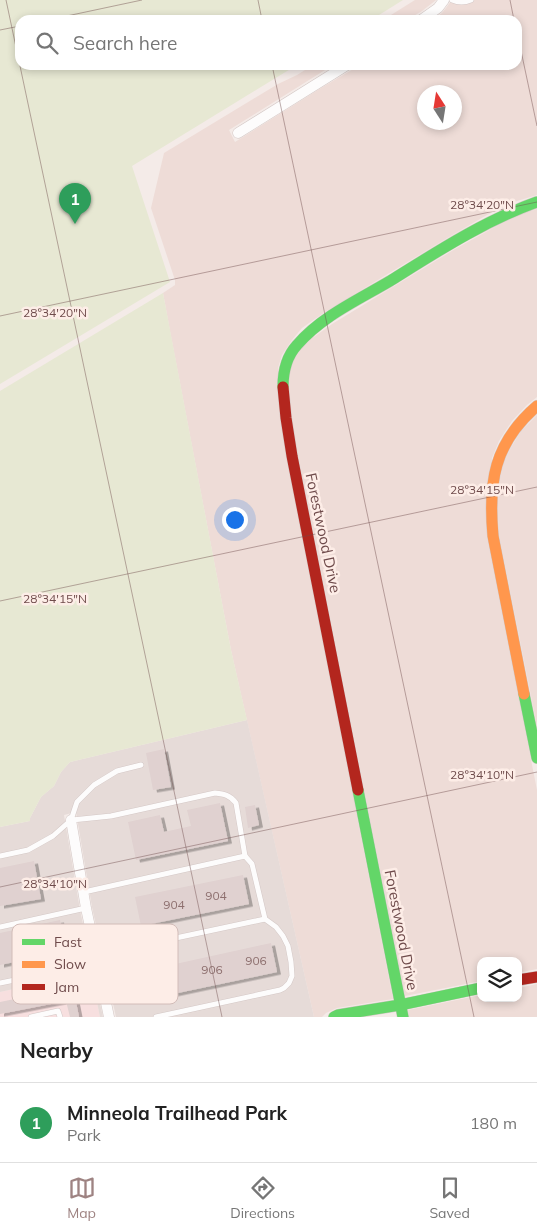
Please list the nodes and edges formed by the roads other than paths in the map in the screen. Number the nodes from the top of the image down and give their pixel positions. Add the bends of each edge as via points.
1 (444, 0) edge
2 (452, 0) edge
3 (471, 0) edge
4 (428, 15) edge
5 (339, 70) edge
6 (238, 133) dead end
7 (537, 202) edge
8 (537, 406) edge
9 (537, 758) edge
10 (141, 765) dead end
11 (71, 820) junction
12 (0, 856) edge
13 (245, 856) junction
14 (84, 892) junction
15 (86, 908) junction
16 (265, 918) junction
17 (14, 924) edge
18 (89, 924) edge
19 (178, 939) edge
20 (537, 977) edge
21 (522, 979) edge
22 (477, 989) edge
23 (106, 1004) edge
24 (400, 1005) junction
25 (31, 1017) edge
26 (60, 1017) edge
27 (109, 1017) edge
28 (156, 1017) edge
29 (334, 1017) edge
30 (403, 1017) edge

1 - 4 street
2 - 3 lane via 465,3
5 - 6 street
7 - 24 street, Forestwood Drive via 517,208 452,243 328,318 297,344 284,369 283,403 290,446
8 - 9 street via 516,426 505,445 493,481 491,504 493,536
10 - 11 lane via 117,771 94,785 77,802
11 - 12 lane via 53,836 28,850
11 - 13 lane via 110,816 225,794 236,803
11 - 14 street
13 - 14 lane
13 - 16 lane via 252,864
14 - 15 street
15 - 17 lane
15 - 18 street
16 - 19 lane
16 - 28 lane via 288,946 292,976 284,988
20 - 21 street
22 - 24 street
23 - 27 street
24 - 29 street
24 - 30 street, Forestwood Drive
25 - 26 lane via 58,1011

